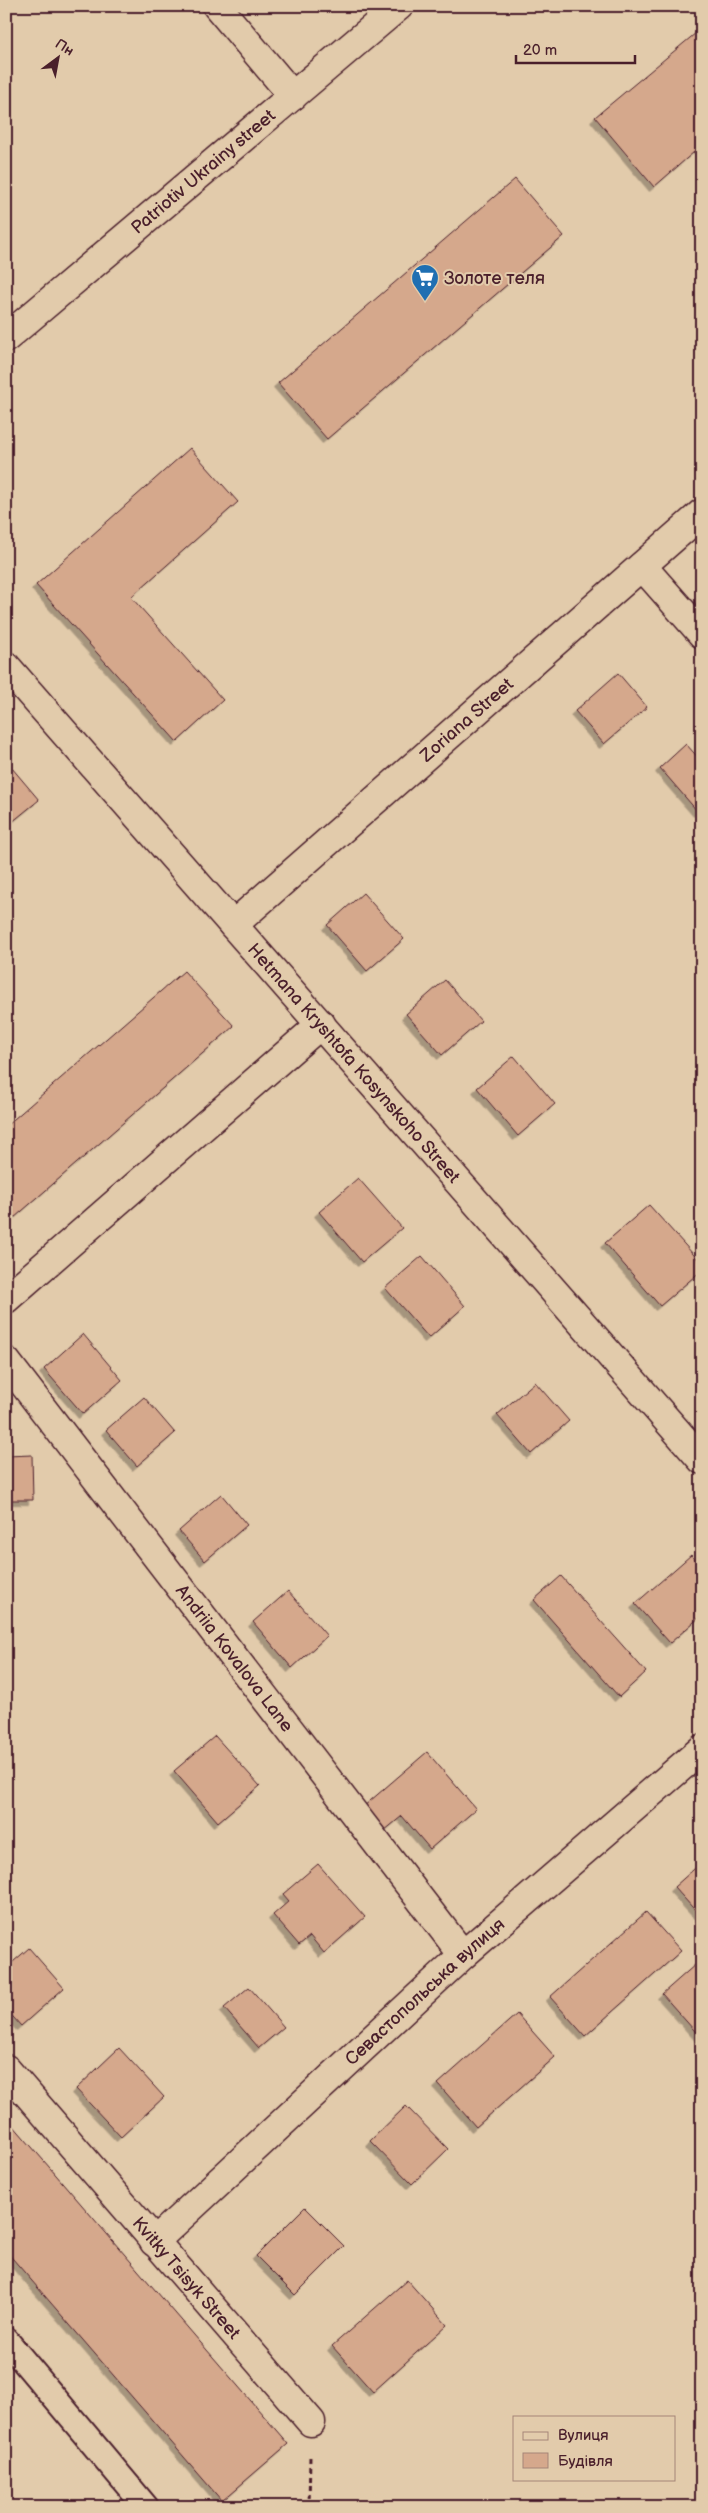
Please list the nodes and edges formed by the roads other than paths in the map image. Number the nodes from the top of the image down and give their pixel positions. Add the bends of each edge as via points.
1 (217, 6) edge
2 (399, 6) edge
3 (294, 96) junction
4 (6, 338) edge
5 (702, 514) edge
6 (642, 566) junction
7 (702, 634) edge
8 (6, 666) edge
9 (233, 925) junction
10 (321, 1024) junction
11 (6, 1299) edge
12 (6, 1361) edge
13 (702, 1460) edge
14 (702, 1749) edge
15 (463, 1955) junction
16 (6, 2069) edge
17 (154, 2242) junction
18 (6, 2340) edge
19 (311, 2422) road end
20 (146, 2507) edge

1 - 3 street
2 - 3 street, Patriotiv Ukrainy street
3 - 4 street, Patriotiv Ukrainy street
5 - 6 street, Zoriana Street
6 - 7 street
6 - 9 street, Zoriana Street
8 - 9 street, Hetmana Kryshtofa Kosynskoho Street
9 - 10 street, Hetmana Kryshtofa Kosynskoho Street
10 - 11 street
10 - 13 street, Hetmana Kryshtofa Kosynskoho Street
12 - 15 street, Andriia Kovalova Lane
14 - 15 street, Севастопольська вулиця
15 - 17 street, Севастопольська вулиця
16 - 17 street, Kvitky Tsisyk Street
17 - 19 street, Kvitky Tsisyk Street
18 - 20 lane

